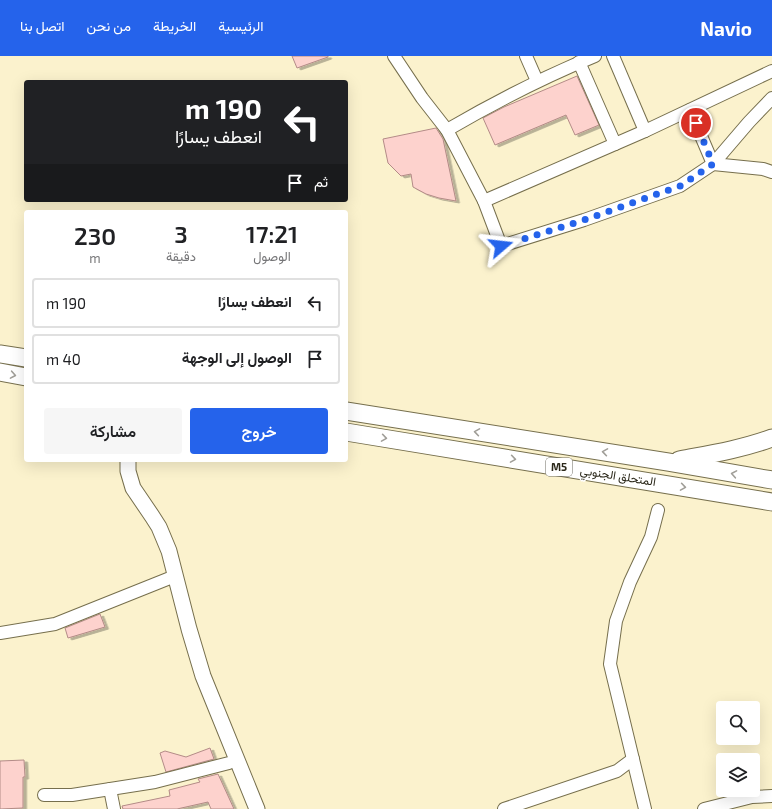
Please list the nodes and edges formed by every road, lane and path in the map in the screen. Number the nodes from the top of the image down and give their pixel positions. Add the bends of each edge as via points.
1 (394, 56) edge
2 (526, 56) edge
3 (594, 56) edge
4 (613, 56) edge
5 (579, 62) junction
6 (772, 71) edge
7 (537, 81) junction
8 (772, 98) edge
9 (690, 110) junction
10 (447, 130) junction
11 (645, 131) junction
12 (615, 144) junction
13 (713, 164) junction
14 (772, 172) edge
15 (484, 201) junction
16 (0, 354) edge
17 (24, 358) edge
18 (0, 372) edge
19 (24, 377) edge
20 (348, 411) edge
21 (348, 432) edge
22 (772, 438) edge
23 (128, 462) edge
24 (668, 462) junction
25 (772, 480) edge
26 (772, 502) edge
27 (658, 510) dead end
28 (172, 577) junction
29 (0, 633) edge
30 (633, 759) junction
31 (229, 763) junction
32 (110, 789) junction
33 (44, 795) dead end
34 (772, 796) edge
35 (114, 809) edge
36 (249, 809) edge
37 (257, 809) edge
38 (504, 809) edge
39 (645, 809) edge
40 (704, 809) edge

1 - 10 street
2 - 7 street
3 - 5 street
4 - 11 street
5 - 7 street
5 - 12 street
6 - 9 street
7 - 10 street
8 - 13 street
9 - 11 street
9 - 13 street
10 - 15 street
11 - 12 street
12 - 15 street
13 - 14 street
13 - 15 street via 680,186 501,246
16 - 17 highway
18 -> 19 highway
24 -> 20 highway, المتحلق الجنوبي / M5
21 -> 26 highway, المتحلق الجنوبي / M5
22 - 24 highway via 728,452
23 - 28 main road via 133,488 159,527 169,551
25 -> 24 highway, المتحلق الجنوبي / M5
27 - 30 street via 651,537 630,582 616,621 610,664
28 - 29 street via 55,624
28 - 31 main road via 192,666
28 - 37 main road via 203,676
30 - 38 street via 617,770
30 - 39 street
31 - 32 street via 154,782
31 - 36 main road
32 - 33 street via 72,795
32 - 35 street
34 - 40 street via 752,797

